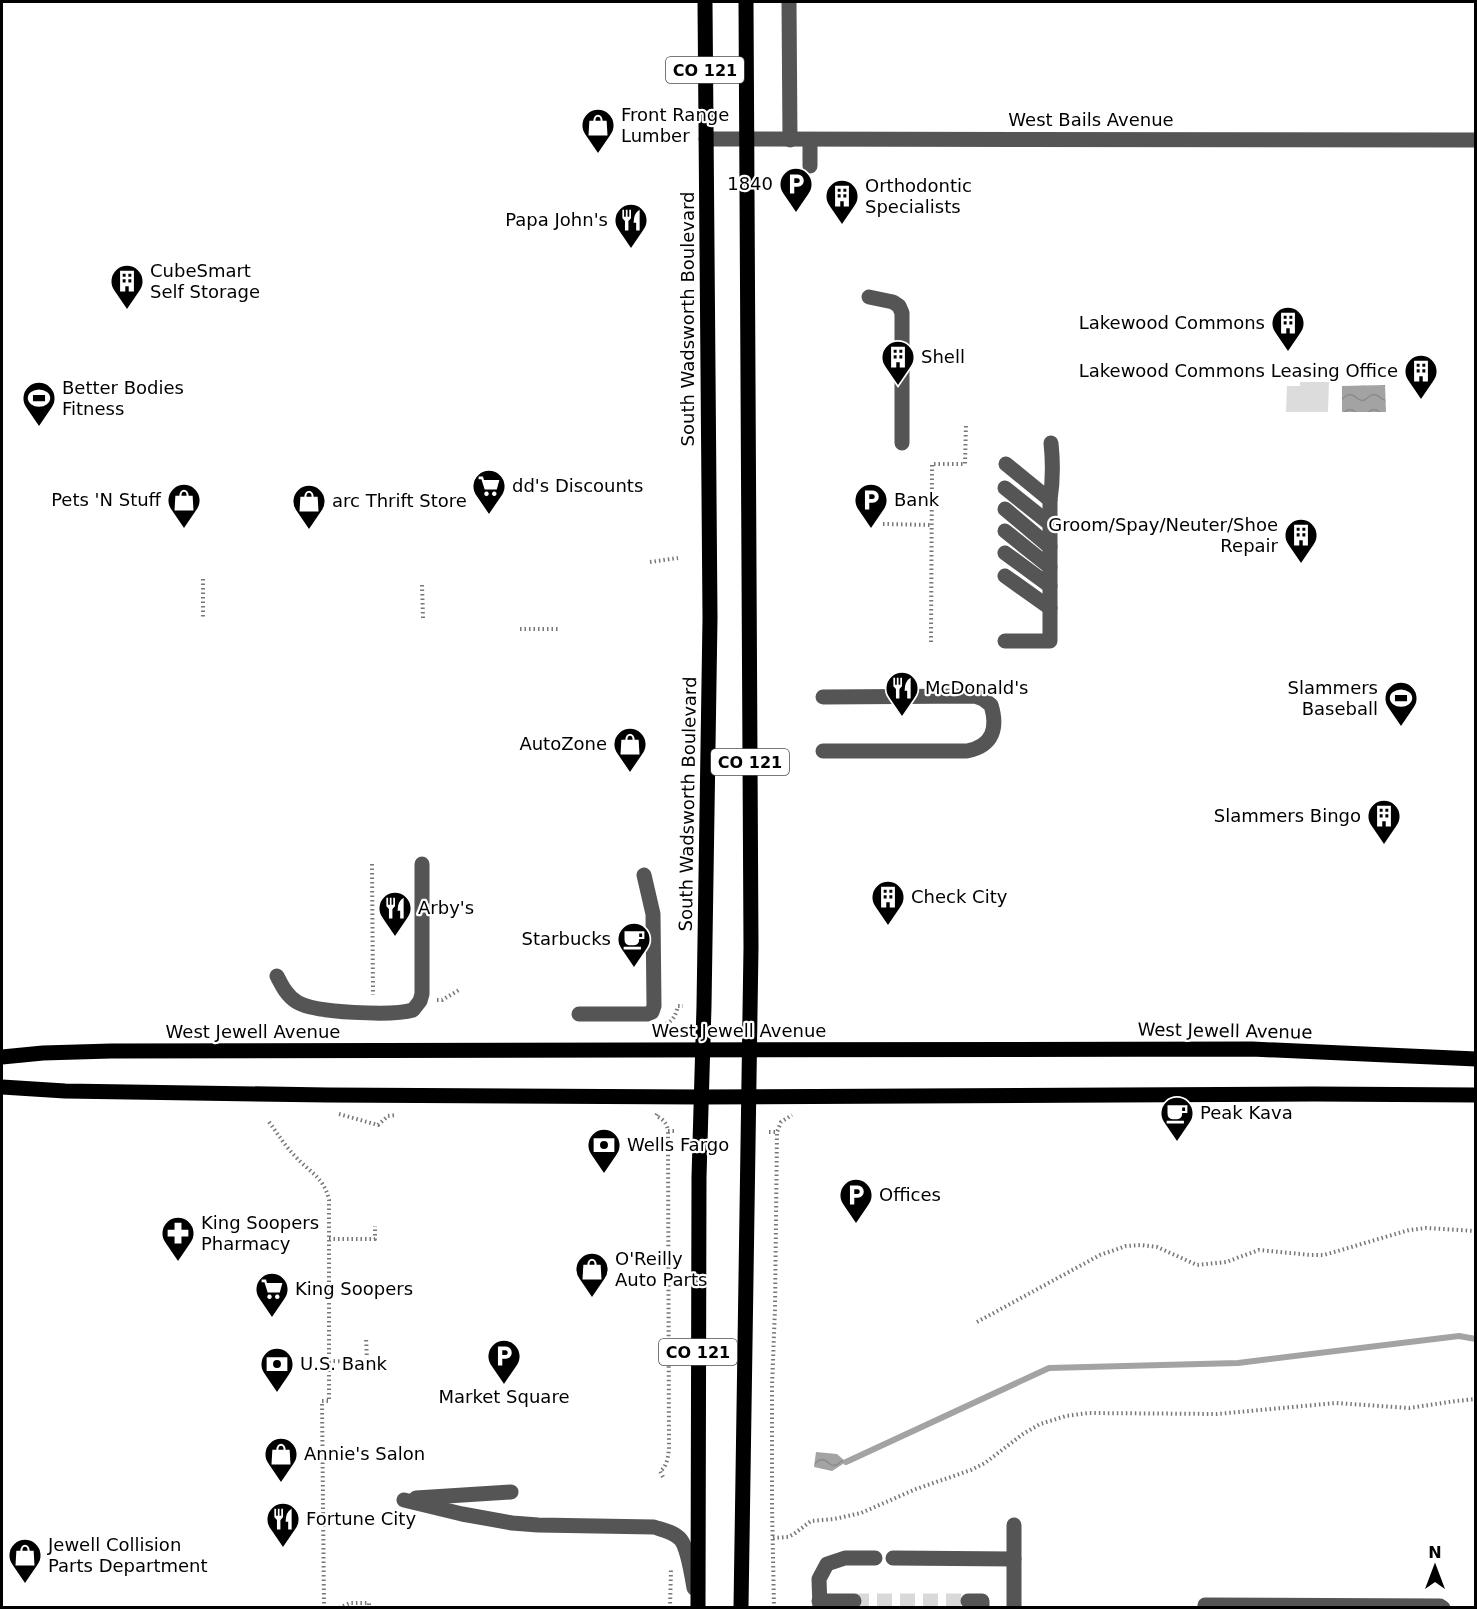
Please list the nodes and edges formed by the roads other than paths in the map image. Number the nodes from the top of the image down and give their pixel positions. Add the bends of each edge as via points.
1 (705, 2) edge
2 (746, 2) edge
3 (789, 2) edge
4 (706, 139) junction
5 (746, 140) junction
6 (790, 140) junction
7 (810, 140) junction
8 (1476, 140) edge
9 (810, 166) dead end
10 (869, 297) dead end
11 (902, 443) dead end
12 (1051, 443) dead end
13 (1006, 464) dead end
14 (1005, 488) dead end
15 (1050, 500) junction
16 (1005, 509) dead end
17 (1050, 524) junction
18 (1005, 531) dead end
19 (1050, 547) junction
20 (1005, 553) dead end
21 (1050, 567) junction
22 (1005, 576) dead end
23 (1050, 586) junction
24 (1050, 608) junction
25 (1005, 641) dead end
26 (823, 697) dead end
27 (823, 751) dead end
28 (422, 864) dead end
29 (644, 875) dead end
30 (277, 976) dead end
31 (579, 1014) dead end
32 (703, 1051) junction
33 (749, 1051) junction
34 (2, 1056) edge
35 (1476, 1059) edge
36 (2, 1087) edge
37 (1476, 1095) edge
38 (748, 1096) junction
39 (701, 1097) junction
40 (511, 1492) dead end
41 (1014, 1525) dead end
42 (875, 1557) dead end
43 (893, 1558) dead end
44 (1014, 1559) junction
45 (854, 1601) tunnel mouth
46 (820, 1604) edge
47 (698, 1606) edge
48 (1313, 1607) edge
49 (741, 1608) edge
50 (1014, 1608) edge
51 (1205, 1608) edge
52 (1443, 1608) edge

1 - 4 main road, South Wadsworth Boulevard / CO 121
2 - 5 main road, CO 121
3 - 6 street
4 - 5 street, West Bails Avenue
4 - 32 main road, South Wadsworth Boulevard / CO 121 via 710,618
5 - 6 street, West Bails Avenue
5 - 33 main road, CO 121
6 - 7 street, West Bails Avenue
7 - 8 street, West Bails Avenue
7 - 9 street
10 - 11 street via 893,302 902,313
12 - 15 street
13 - 15 street
14 - 17 street
15 - 17 street
16 - 19 street
17 - 19 street
18 - 21 street
19 - 21 street
20 - 23 street
21 - 23 street
22 - 24 street
23 - 24 street
24 - 25 street via 1050,641
26 - 27 street via 975,696 991,705 994,721 984,745 968,751
28 - 30 street via 422,994 413,1010 340,1012 307,1008 289,995
29 - 31 street via 653,914 652,1012
32 - 33 main road, West Jewell Avenue
32 - 34 main road, West Jewell Avenue via 111,1051
32 - 39 main road, South Wadsworth Boulevard / CO 121
33 - 35 main road, West Jewell Avenue via 1252,1049
33 - 38 main road, CO 121
36 - 39 main road via 263,1094
37 - 38 main road
38 - 39 main road
38 - 49 main road, CO 121
39 - 47 main road, South Wadsworth Boulevard / CO 121
40 - 47 street via 404,1500 512,1523 654,1527 670,1532 681,1540
41 - 44 street
42 - 46 street via 845,1557 827,1564 819,1579
43 - 44 street
44 - 50 street
45 - 46 street
48 - 51 street
48 - 52 street

